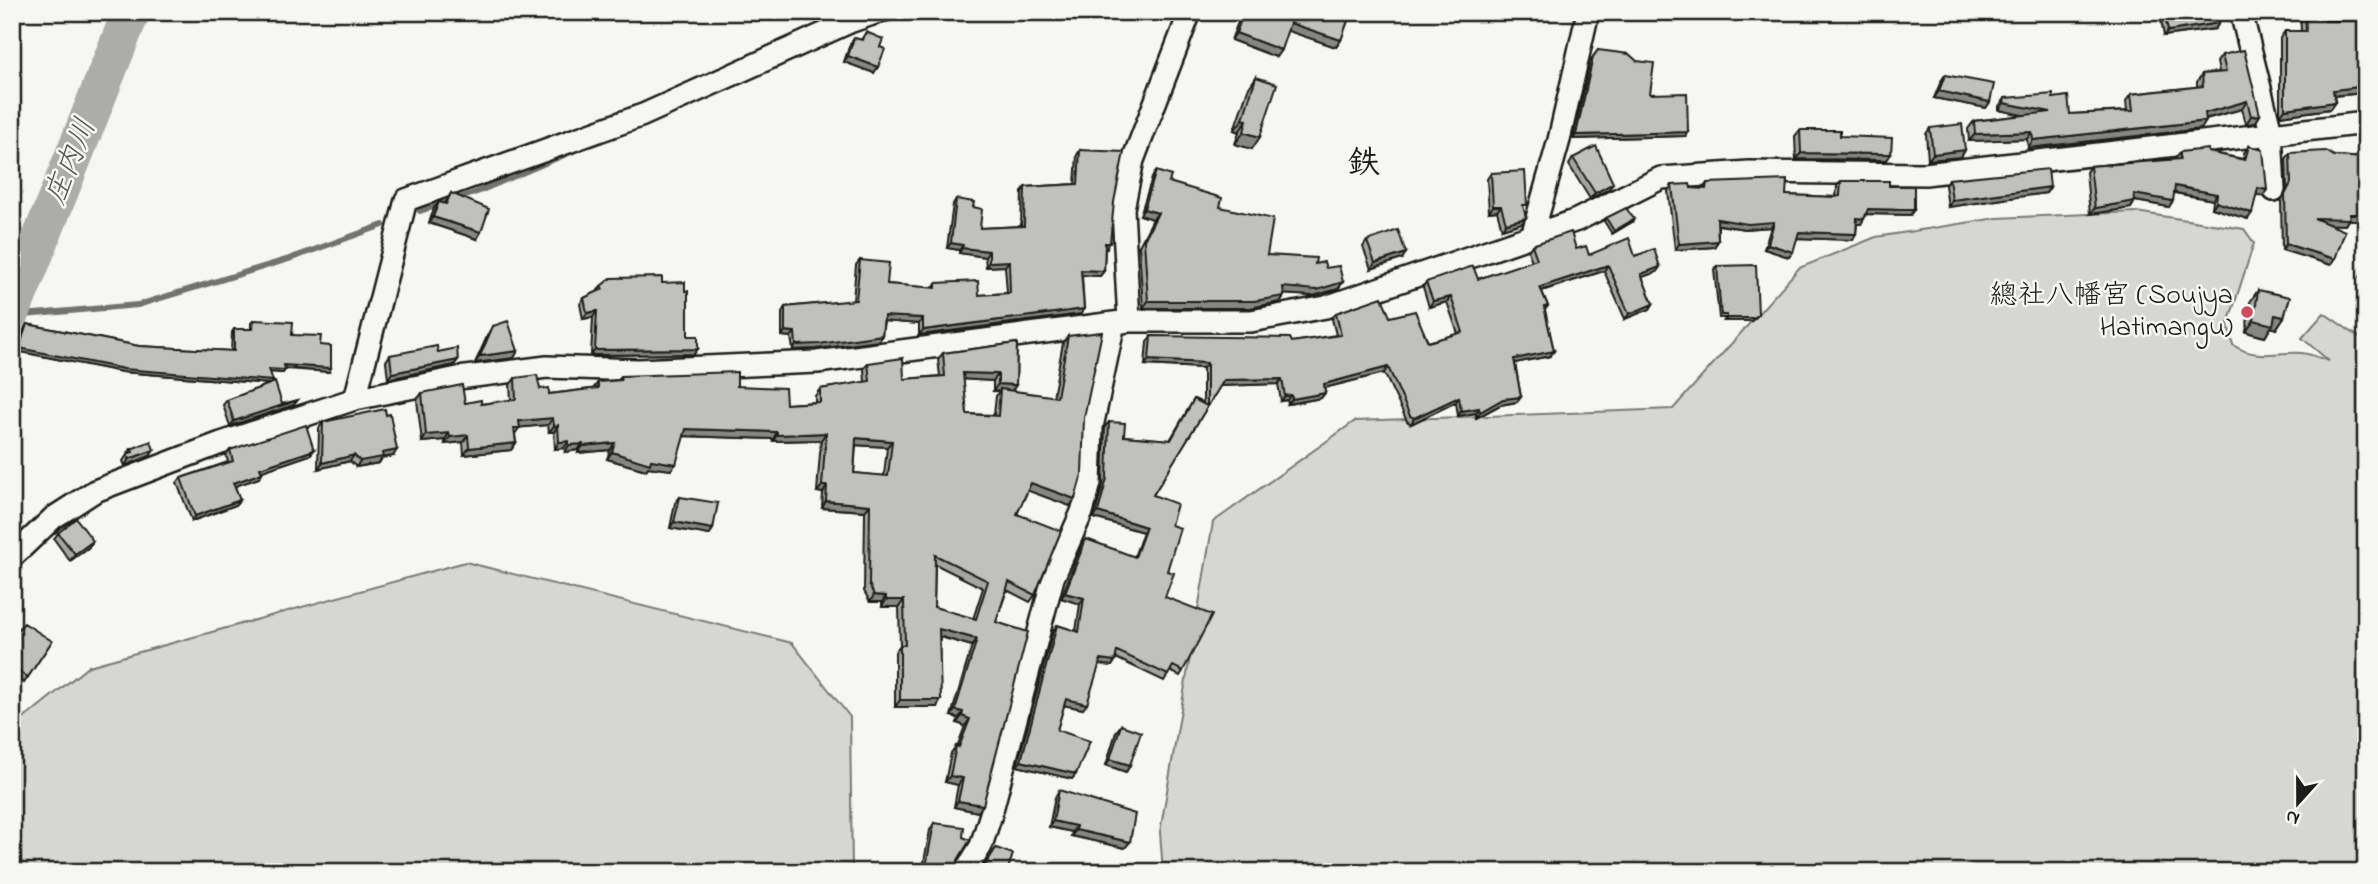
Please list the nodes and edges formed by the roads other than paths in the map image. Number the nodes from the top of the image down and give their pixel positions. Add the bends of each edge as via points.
1 (878, 12) edge
2 (1190, 12) edge
3 (1588, 12) edge
4 (2241, 12) edge
5 (2366, 123) edge
6 (2271, 132) junction
7 (2274, 190) dead end
8 (1532, 236) junction
9 (1121, 322) junction
10 (355, 399) junction
11 (12, 557) edge
12 (965, 872) edge

1 - 10 street via 643,115 406,201
2 - 9 street via 1133,160 1123,209
3 - 8 street
4 - 6 street
5 - 6 street
6 - 7 street
6 - 8 street via 1926,174 1749,172 1661,178 1577,220
8 - 9 street via 1294,315 1251,321
9 - 10 street via 817,362 638,370 547,367 458,378
9 - 12 street via 1092,427 1090,483 1082,512 1054,578 992,814 981,846
10 - 11 street via 94,491 53,518

